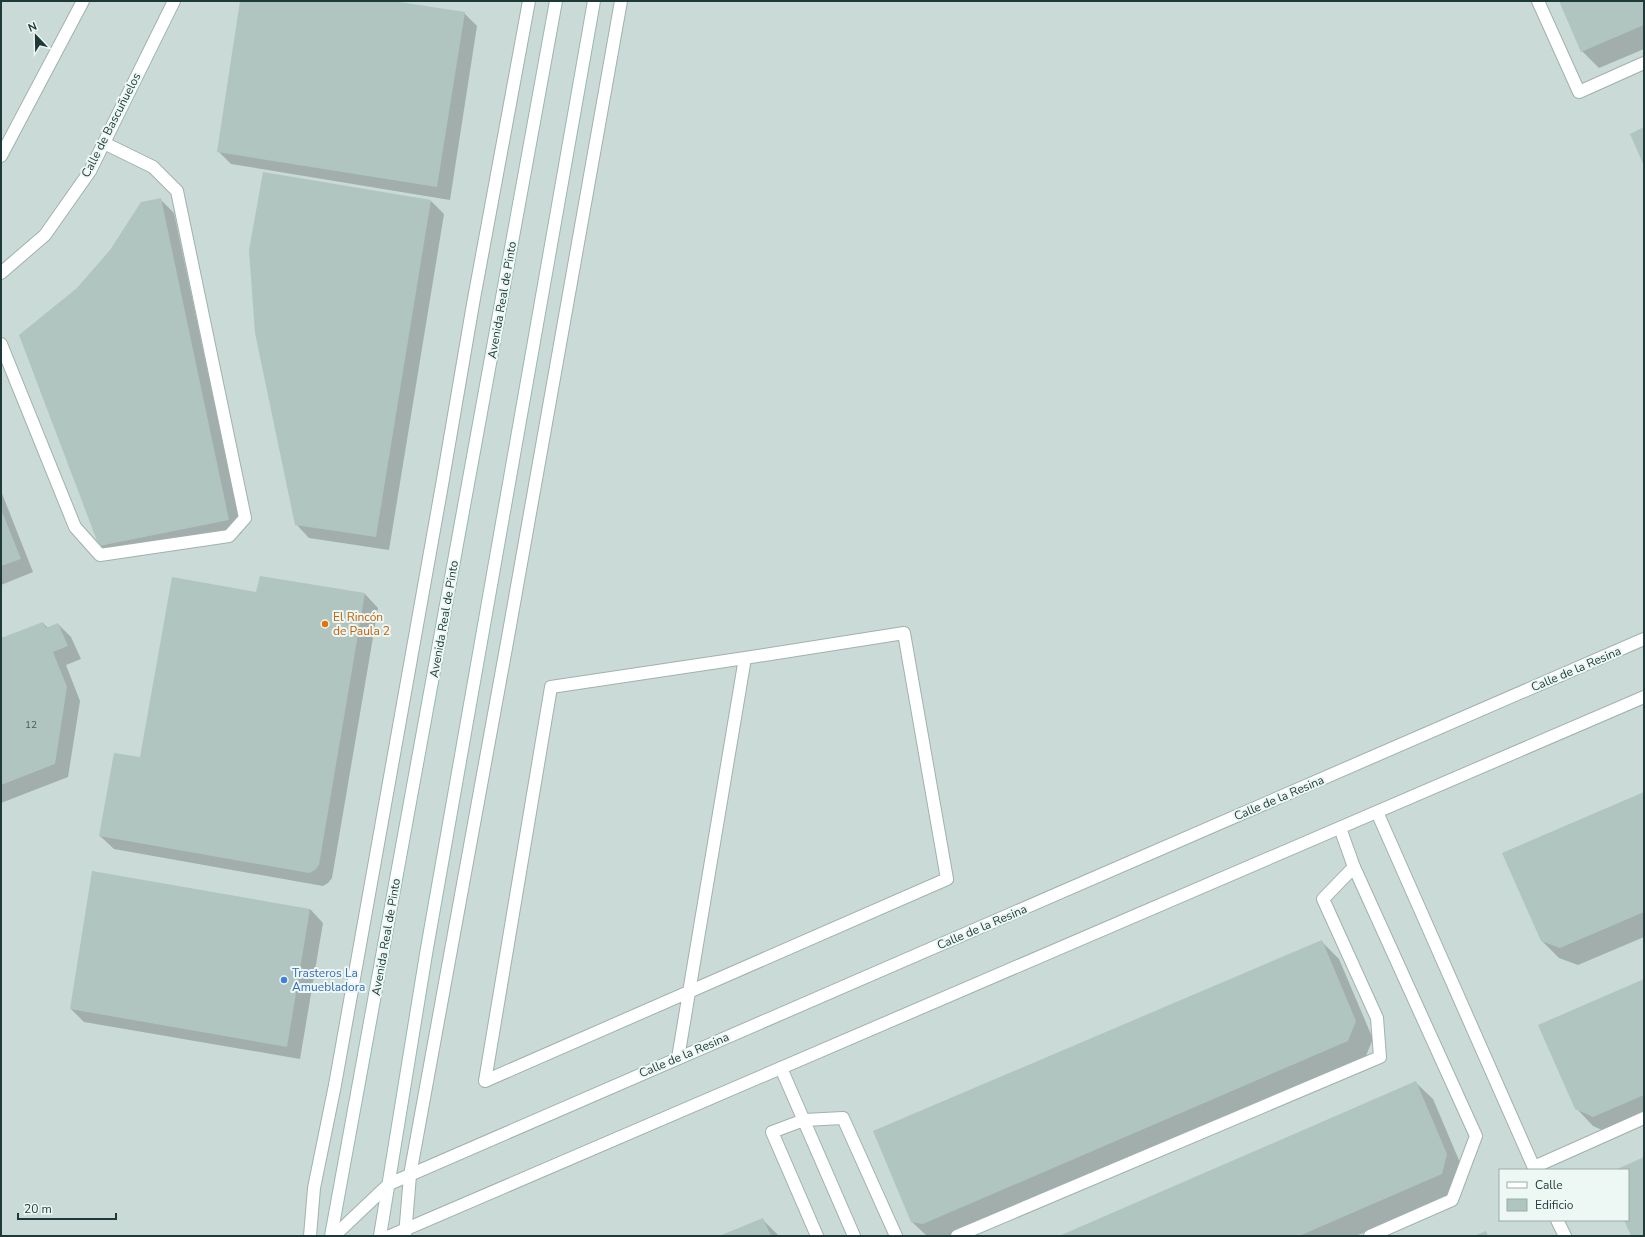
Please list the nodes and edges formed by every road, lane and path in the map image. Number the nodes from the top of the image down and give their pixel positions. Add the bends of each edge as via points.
1 (83, 1) edge
2 (174, 1) edge
3 (529, 1) edge
4 (556, 1) edge
5 (594, 1) edge
6 (621, 1) edge
7 (1538, 1) edge
8 (1644, 63) edge
9 (104, 143) junction
10 (1, 156) edge
11 (1, 273) edge
12 (1, 344) edge
13 (1644, 640) edge
14 (745, 658) junction
15 (1644, 697) edge
16 (1377, 812) junction
17 (1340, 828) junction
18 (1354, 866) junction
19 (689, 991) junction
20 (678, 1058) junction
21 (781, 1068) junction
22 (1644, 1118) edge
23 (804, 1120) junction
24 (1535, 1168) edge
25 (410, 1175) junction
26 (389, 1184) junction
27 (1558, 1221) edge
28 (406, 1233) edge
29 (310, 1236) edge
30 (332, 1236) edge
31 (380, 1236) edge
32 (390, 1236) edge
33 (817, 1236) edge
34 (854, 1236) edge
35 (896, 1236) edge
36 (957, 1236) edge
37 (1370, 1236) edge
38 (1564, 1236) edge

1 - 10 street
2 - 9 street, Calle de Bascuñuelos
3 - 29 street via 314,1188
4 - 30 street, Avenida Real de Pinto
5 - 26 street via 426,954
6 - 25 street
7 - 8 street via 1578,92
9 - 11 street, Calle de Bascuñuelos via 90,171 45,235
9 - 12 street via 153,167 177,191 245,518 229,536 100,555 75,526
13 - 20 street, Calle de la Resina
14 - 19 street
14 - 19 street via 904,634 947,879
14 - 19 street via 551,687 485,1081
15 - 16 street
16 - 17 street
16 - 24 street
17 - 18 street
17 - 21 street
18 - 36 street via 1323,899 1377,1018 1380,1057
18 - 37 street via 1476,1136 1452,1200
19 - 20 street
20 - 25 street, Calle de la Resina
21 - 23 street
21 - 28 street
22 - 24 street
23 - 33 street via 772,1132
23 - 34 street
23 - 35 street via 843,1118
25 - 26 street, Calle de la Resina
25 - 28 street
26 - 30 street, Calle de la Resina
26 - 31 street
27 - 38 street
28 - 32 street

